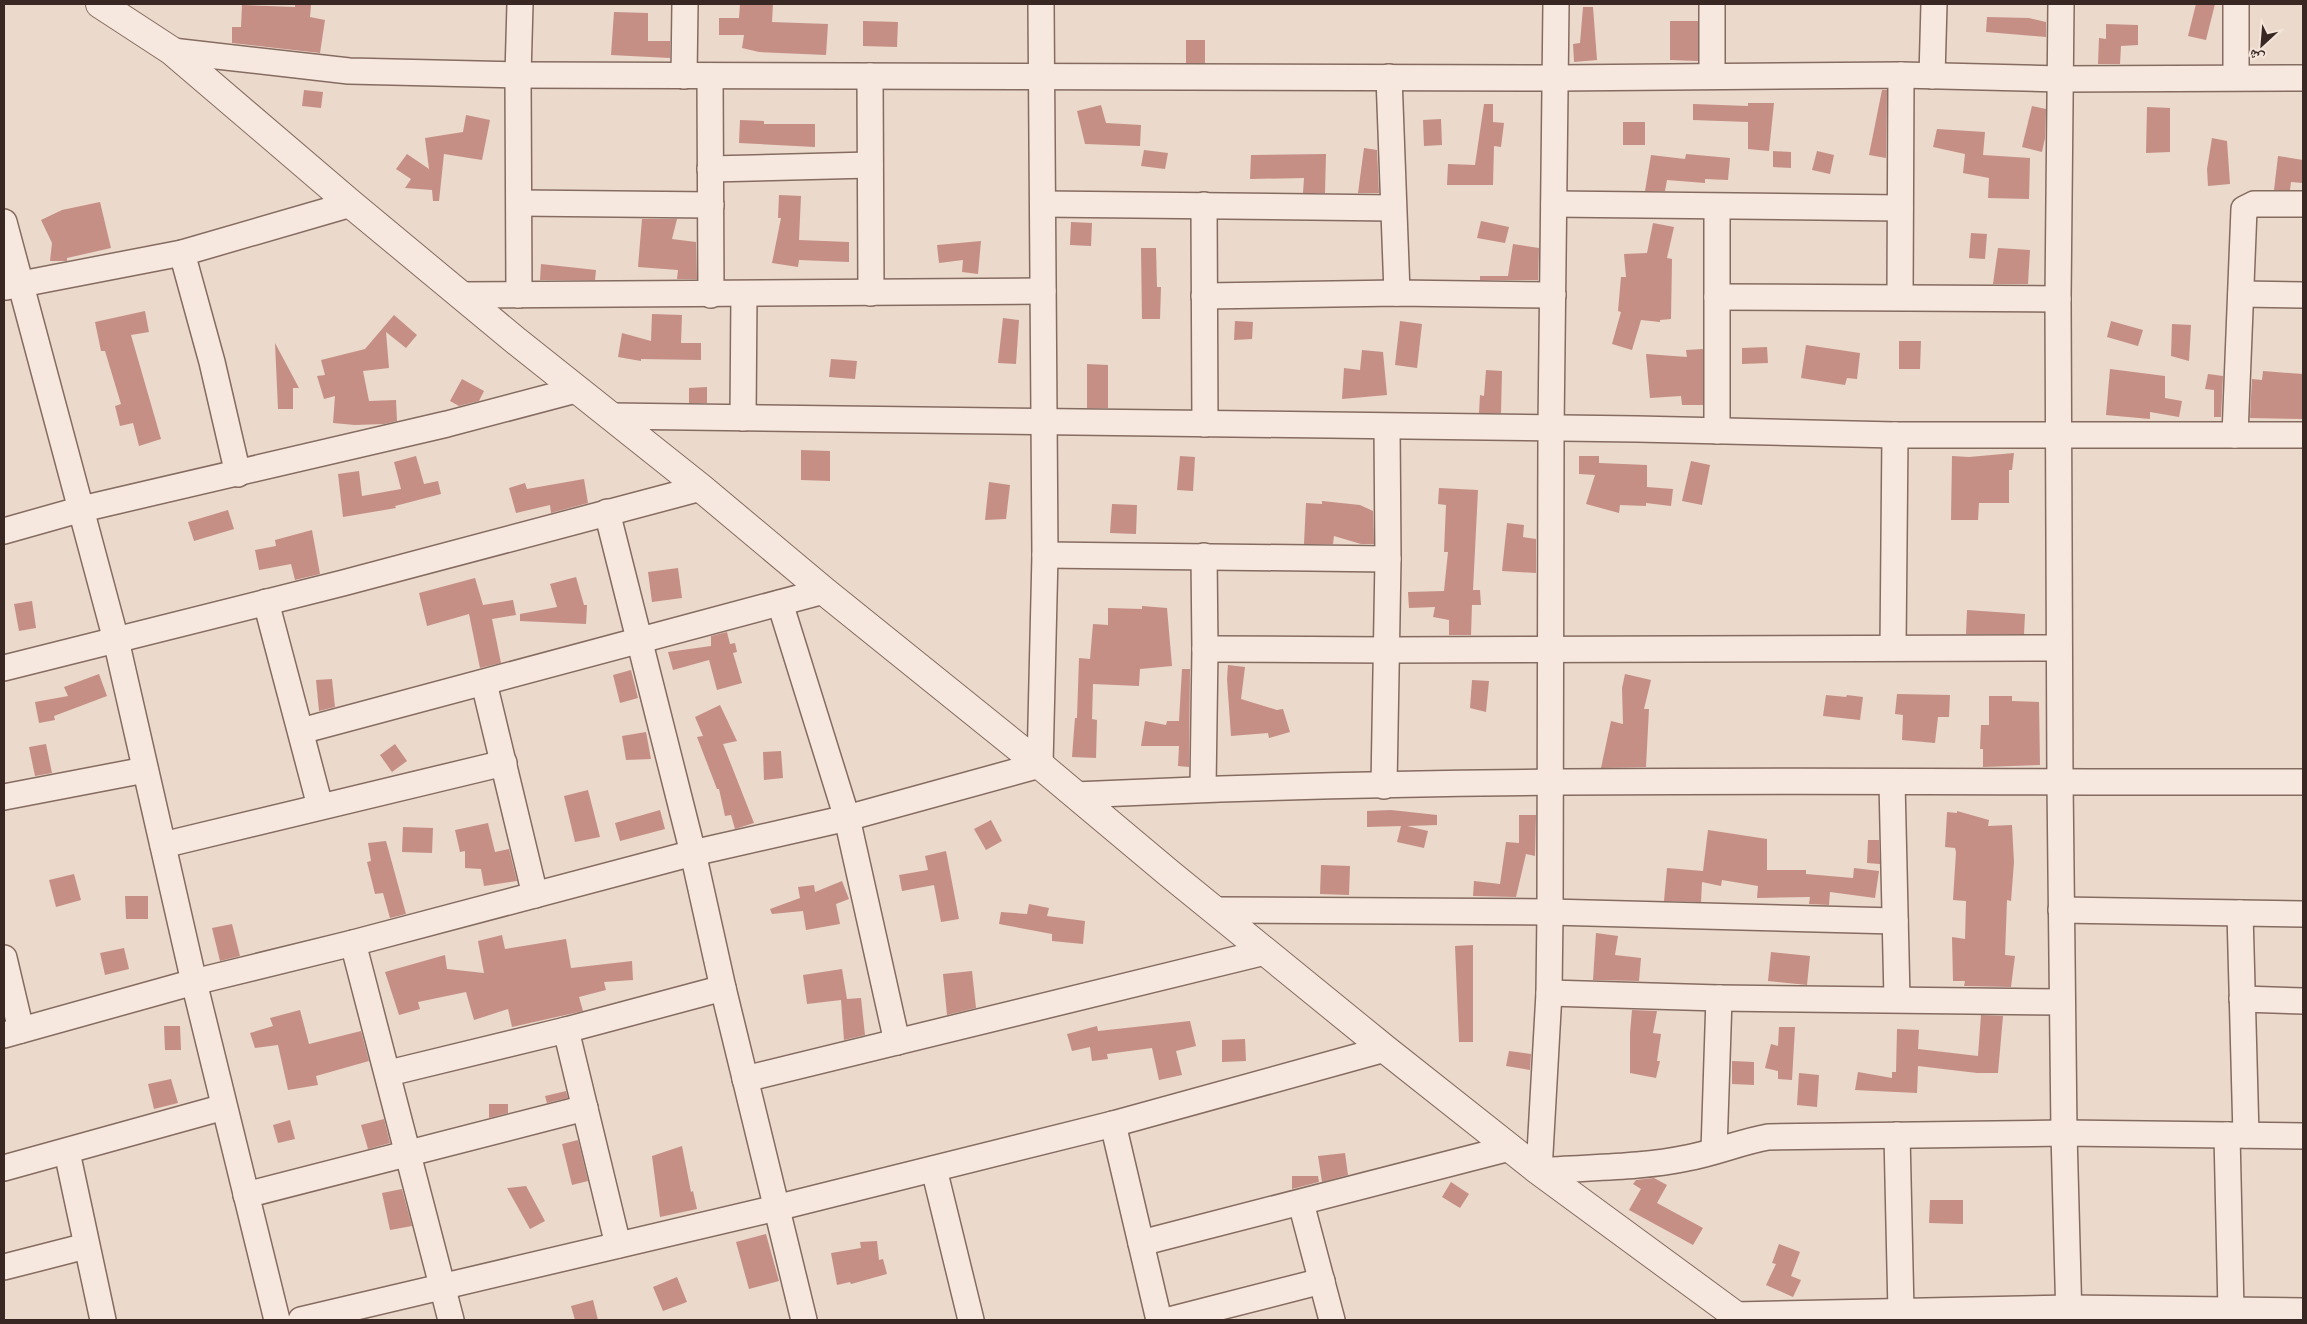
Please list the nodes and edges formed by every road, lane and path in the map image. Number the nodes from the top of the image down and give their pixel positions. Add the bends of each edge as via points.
1 (100, 4) edge
2 (520, 4) edge
3 (684, 4) edge
4 (1041, 4) edge
5 (1556, 4) edge
6 (1712, 4) edge
7 (1934, 4) edge
8 (2061, 4) edge
9 (2236, 4) edge
10 (172, 51) junction
11 (518, 75) junction
12 (1901, 75) junction
13 (684, 76) junction
14 (710, 76) junction
15 (870, 76) junction
16 (1712, 76) junction
17 (1932, 76) junction
18 (1042, 77) junction
19 (1390, 77) junction
20 (2236, 77) junction
21 (1557, 78) junction
22 (2303, 78) edge
23 (2059, 79) junction
24 (870, 165) junction
25 (710, 169) junction
26 (520, 203) junction
27 (351, 204) junction
28 (1043, 204) junction
29 (1554, 204) junction
30 (2303, 204) edge
31 (710, 205) junction
32 (1204, 205) junction
33 (1717, 206) junction
34 (1394, 208) junction
35 (1900, 208) junction
36 (4, 222) edge
37 (182, 253) junction
38 (12, 286) edge
39 (1043, 291) junction
40 (871, 293) junction
41 (1397, 293) junction
42 (744, 294) junction
43 (2241, 294) junction
44 (461, 295) junction
45 (711, 295) junction
46 (1553, 295) junction
47 (2303, 295) edge
48 (519, 296) junction
49 (1204, 296) junction
50 (1717, 297) junction
51 (1900, 297) junction
52 (2058, 298) junction
53 (576, 390) junction
54 (611, 416) junction
55 (743, 418) junction
56 (1045, 423) junction
57 (1205, 424) junction
58 (1387, 427) junction
59 (1551, 429) junction
60 (1717, 431) junction
61 (2235, 434) junction
62 (1895, 435) junction
63 (2303, 435) edge
64 (2059, 436) junction
65 (238, 474) junction
66 (701, 488) junction
67 (82, 509) junction
68 (607, 512) junction
69 (4, 531) edge
70 (1045, 555) junction
71 (1204, 556) junction
72 (1388, 559) junction
73 (824, 591) junction
74 (266, 602) junction
75 (780, 603) junction
76 (116, 640) junction
77 (640, 642) junction
78 (1551, 648) junction
79 (1893, 648) junction
80 (2059, 648) junction
81 (1205, 649) junction
82 (1386, 650) junction
83 (4, 668) edge
84 (484, 683) junction
85 (301, 731) junction
86 (504, 763) junction
87 (1040, 765) junction
88 (145, 770) junction
89 (1552, 782) junction
90 (1892, 782) junction
91 (2060, 782) junction
92 (2303, 782) edge
93 (1384, 786) junction
94 (1203, 788) junction
95 (1075, 795) junction
96 (4, 797) edge
97 (320, 806) junction
98 (847, 818) junction
99 (163, 844) junction
100 (693, 853) junction
101 (535, 895) junction
102 (1214, 910) junction
103 (2061, 910) junction
104 (1550, 912) junction
105 (2240, 913) junction
106 (2303, 914) edge
107 (1895, 921) junction
108 (353, 944) junction
109 (1265, 952) junction
110 (4, 958) edge
111 (194, 982) junction
112 (723, 988) junction
113 (1549, 994) junction
114 (1719, 998) junction
115 (1897, 999) junction
116 (2242, 1000) junction
117 (2303, 1001) edge
118 (2062, 1002) junction
119 (566, 1030) junction
120 (13, 1033) edge
121 (897, 1042) junction
122 (1385, 1049) junction
123 (389, 1073) junction
124 (745, 1079) junction
125 (224, 1108) junction
126 (585, 1108) junction
127 (1113, 1124) junction
128 (2064, 1132) junction
129 (1897, 1135) junction
130 (2237, 1135) junction
131 (2303, 1136) edge
132 (1510, 1148) junction
133 (1714, 1151) junction
134 (67, 1152) junction
135 (409, 1153) junction
136 (4, 1168) edge
137 (934, 1169) junction
138 (1539, 1171) junction
139 (246, 1195) junction
140 (1301, 1203) junction
141 (776, 1208) junction
142 (1141, 1243) junction
143 (618, 1245) junction
144 (86, 1246) junction
145 (4, 1266) edge
146 (1322, 1281) junction
147 (442, 1287) junction
148 (2230, 1311) junction
149 (2303, 1311) edge
150 (1901, 1312) junction
151 (2069, 1314) edge
152 (1738, 1318) edge
153 (103, 1320) edge
154 (277, 1320) edge
155 (301, 1320) edge
156 (452, 1320) edge
157 (804, 1320) edge
158 (971, 1320) edge
159 (1160, 1320) edge
160 (1169, 1320) edge
161 (1332, 1320) edge

1 - 10 street
2 - 11 street
3 - 13 street
4 - 18 street
5 - 21 street
6 - 16 street
7 - 17 street
8 - 23 street
9 - 20 street
10 - 11 street via 349,71
10 - 27 street
11 - 13 street
11 - 26 street
12 - 16 street
12 - 17 street
12 - 35 street
13 - 14 street
14 - 15 street
14 - 25 street
15 - 18 street
15 - 24 street
16 - 21 street
17 - 23 street
18 - 19 street
18 - 28 street
19 - 21 street
19 - 34 street
20 - 22 street
20 - 23 street
21 - 29 street
23 - 52 street
24 - 25 street
24 - 40 street
25 - 31 street
26 - 31 street
26 - 48 street
27 - 37 street
27 - 44 street
28 - 32 street
28 - 39 street
29 - 33 street
29 - 46 street
30 - 43 street via 2254,204 2244,209
31 - 45 street
32 - 34 street
32 - 49 street
33 - 35 street
33 - 50 street
34 - 41 street
35 - 51 street
36 - 38 street
37 - 38 street
37 - 65 street
38 - 67 street
39 - 40 street
39 - 56 street
40 - 42 street
41 - 46 street
41 - 49 street
42 - 45 street
42 - 55 street
43 - 47 street
43 - 61 street
44 - 48 street
44 - 53 street
45 - 48 street
46 - 59 street
49 - 57 street
50 - 51 street
50 - 60 street
51 - 52 street
52 - 64 street
53 - 54 street
53 - 65 street
54 - 55 street
54 - 66 street
55 - 56 street
56 - 57 street
56 - 70 street
57 - 58 street
58 - 59 street
58 - 72 street
59 - 60 street
59 - 78 street
60 - 62 street
61 - 63 street
61 - 64 street
62 - 64 street
62 - 79 street
64 - 80 street
65 - 67 street
66 - 68 street
66 - 73 street
67 - 69 street
67 - 76 street
68 - 74 street
68 - 77 street
70 - 71 street
70 - 87 street
71 - 72 street
71 - 81 street
72 - 82 street
73 - 75 street
73 - 87 street
74 - 76 street
74 - 85 street
75 - 77 street
75 - 98 street
76 - 83 street
76 - 88 street
77 - 84 street
77 - 100 street
78 - 79 street
78 - 82 street
78 - 89 street
79 - 80 street
80 - 91 street
81 - 82 street
81 - 94 street
82 - 93 street
84 - 85 street
84 - 86 street
85 - 97 street
86 - 97 street
86 - 101 street
87 - 95 street
87 - 98 street
88 - 96 street
88 - 99 street
89 - 90 street
89 - 93 street
89 - 104 street
90 - 91 street
90 - 107 street
91 - 92 street
91 - 103 street
93 - 94 street
94 - 95 street
95 - 102 street
97 - 99 street
98 - 100 street
98 - 121 street
99 - 111 street
100 - 101 street
100 - 112 street
101 - 108 street
102 - 104 street
102 - 109 street
103 - 105 street
103 - 118 street
104 - 107 street
104 - 113 street
105 - 106 street
105 - 116 street
107 - 115 street
108 - 111 street
108 - 123 street
109 - 121 street
109 - 122 street
110 - 120 street
111 - 120 street
111 - 125 street
112 - 119 street
112 - 124 street
113 - 114 street
113 - 138 street
114 - 115 street
114 - 133 street
115 - 118 street
116 - 117 street
116 - 130 street
118 - 128 street
119 - 123 street
119 - 126 street
121 - 124 street
122 - 127 street
122 - 132 street
123 - 135 street
124 - 141 street
125 - 134 street
125 - 139 street
126 - 135 street
126 - 143 street
127 - 137 street
127 - 142 street
128 - 129 street
128 - 130 street
128 - 151 street
129 - 133 street via 1768,1137
129 - 150 street
130 - 131 street
130 - 148 street
132 - 138 street
132 - 140 street
133 - 138 street via 1666,1162
134 - 136 street
134 - 144 street
135 - 139 street
135 - 147 street
137 - 141 street
137 - 158 street
138 - 152 street
139 - 154 street
140 - 142 street
140 - 146 street
141 - 143 street
141 - 157 street
142 - 159 street
143 - 147 street
144 - 145 street
144 - 153 street
146 - 160 street
146 - 161 street
147 - 155 street
147 - 156 street
148 - 149 street
148 - 151 street
150 - 151 street
150 - 152 street

